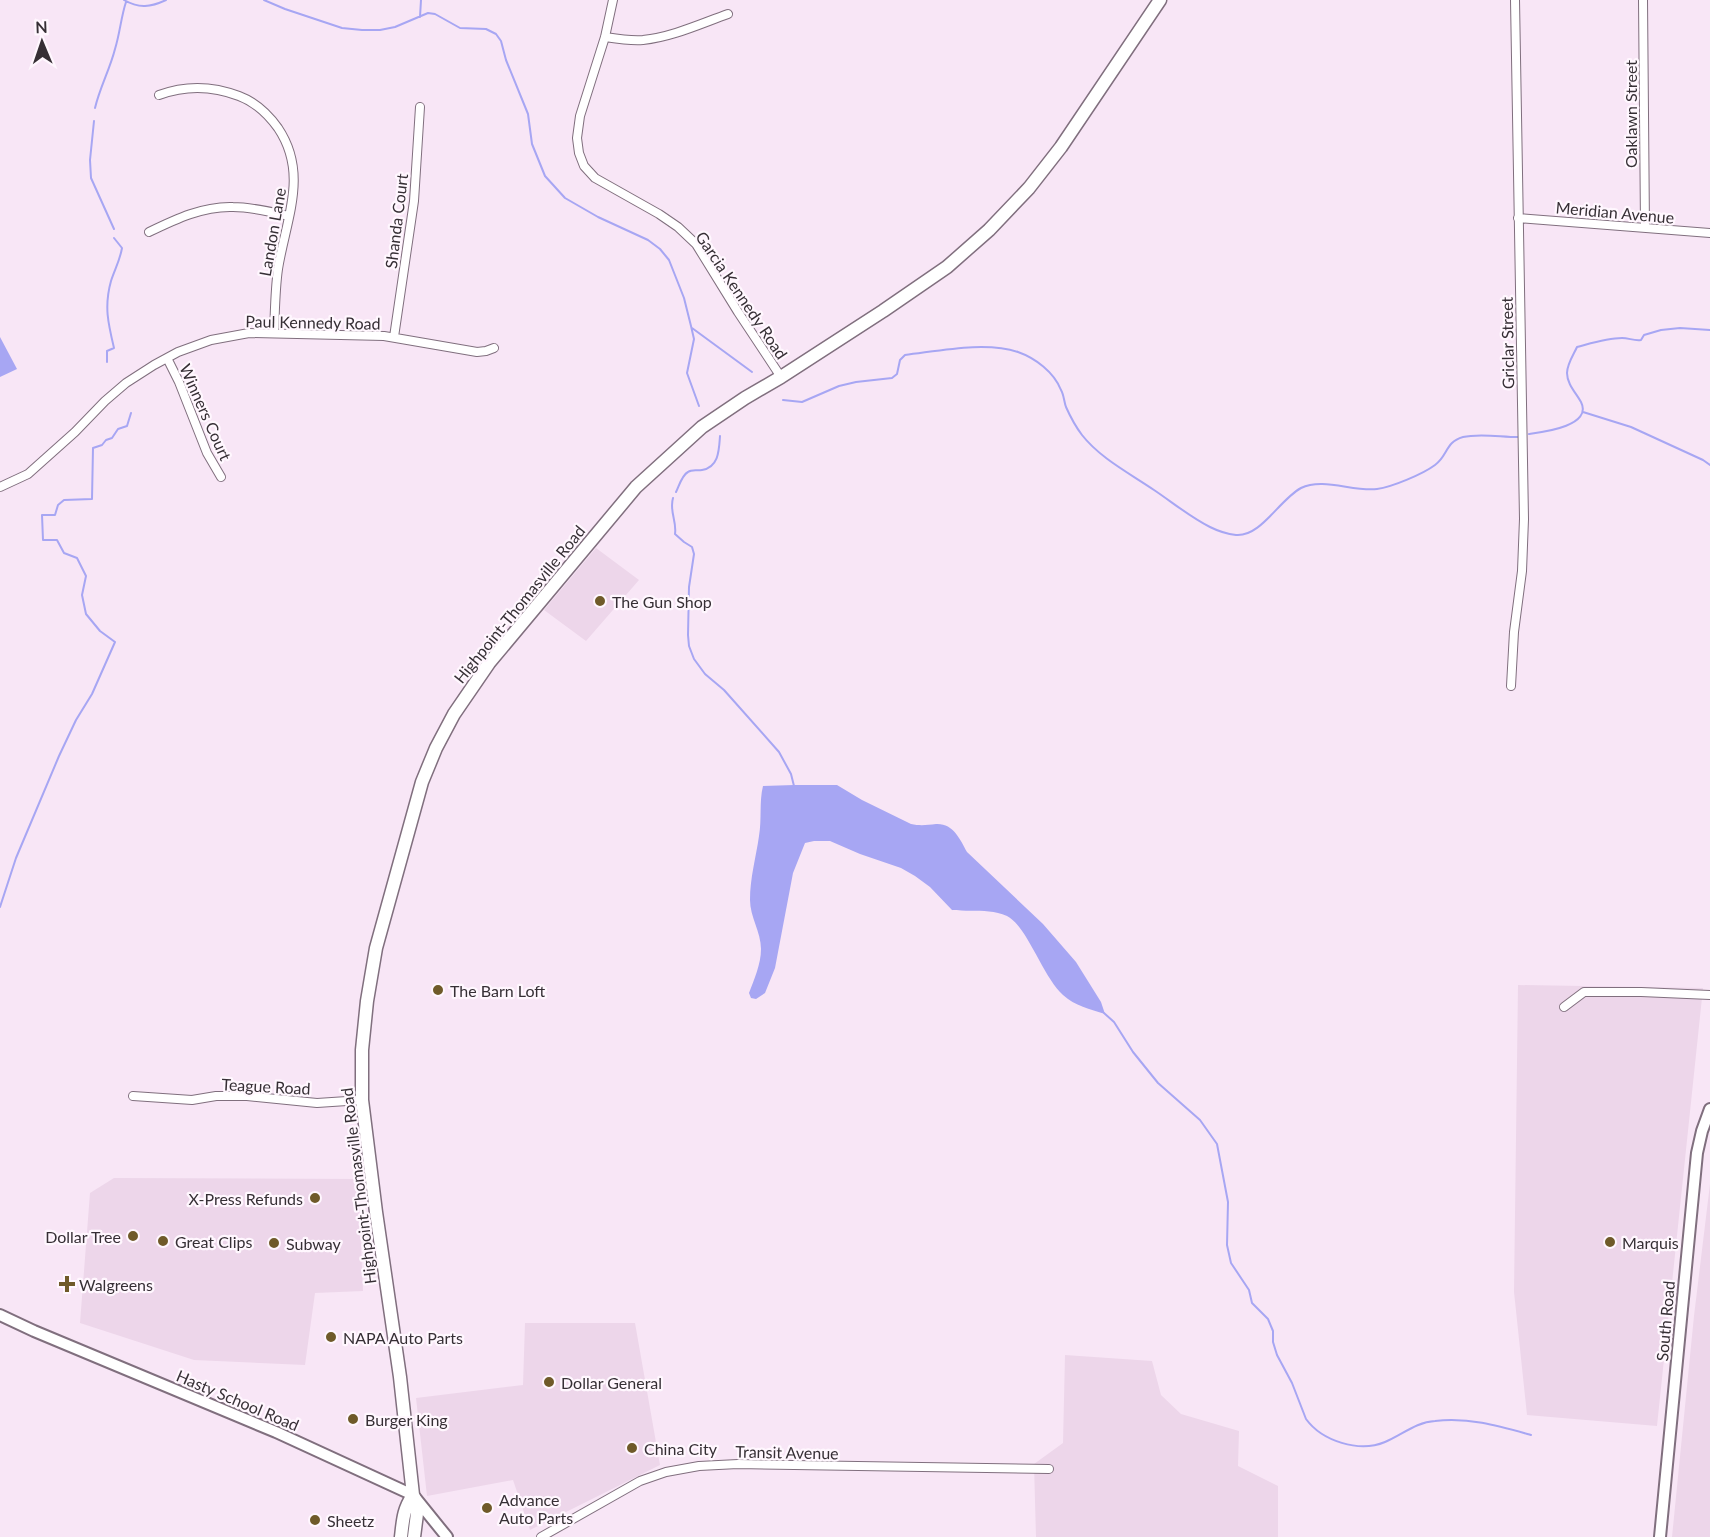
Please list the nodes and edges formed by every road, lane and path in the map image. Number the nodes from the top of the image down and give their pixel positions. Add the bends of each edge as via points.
1 (613, 0) edge
2 (1160, 0) edge
3 (1515, 0) edge
4 (1643, 0) edge
5 (728, 14) dead end
6 (605, 37) junction
7 (159, 95) dead end
8 (420, 107) dead end
9 (289, 216) junction
10 (1518, 218) junction
11 (1645, 227) junction
12 (149, 232) dead end
13 (1710, 233) edge
14 (274, 333) junction
15 (394, 338) junction
16 (494, 348) dead end
17 (167, 358) junction
18 (781, 377) junction
19 (221, 477) dead end
20 (0, 487) edge
21 (1511, 686) dead end
22 (1710, 995) edge
23 (1564, 1007) dead end
24 (133, 1096) dead end
25 (362, 1100) junction
26 (1710, 1109) edge
27 (0, 1315) edge
28 (1049, 1469) dead end
29 (413, 1495) junction
30 (401, 1537) edge
31 (414, 1537) edge
32 (447, 1537) edge
33 (541, 1537) edge
34 (1660, 1537) edge

1 - 6 street, Garcia Kennedy Road
2 - 18 main road, Highpoint-Thomasville Road via 1061,147 989,230 947,267
3 - 10 street, Griclar Street
4 - 11 street, Oaklawn Street
5 - 6 street via 658,37
6 - 18 street, Garcia Kennedy Road via 580,116 577,138 584,166 595,178 678,226 696,244
7 - 9 street, Landon Lane via 212,88 243,98 262,110 280,131 291,153 295,178
8 - 15 street, Shanda Court via 414,201
9 - 12 street via 217,207
9 - 14 street, Landon Lane via 278,269
10 - 11 street, Meridian Avenue
10 - 21 street, Griclar Street via 1524,519
11 - 13 street, Meridian Avenue
14 - 15 street, Paul Kennedy Road
14 - 17 street, Paul Kennedy Road via 211,340
15 - 16 street, Paul Kennedy Road via 477,352
17 - 19 street, Winners Court
17 - 20 street, Paul Kennedy Road via 126,382 28,474
18 - 25 main road, Highpoint-Thomasville Road via 702,427 636,487 489,663 454,714 422,782 376,948 362,1050
22 - 23 street via 1584,992
24 - 25 street, Teague Road via 192,1100 247,1096 317,1103
25 - 29 main road, Highpoint-Thomasville Road
26 - 34 street, South Road via 1696,1164
27 - 29 street, Hasty School Road via 276,1432
28 - 33 street, Transit Avenue via 699,1466 640,1481
29 - 30 main road, Highpoint-Thomasville Road via 404,1511
29 - 31 main road, Highpoint-Thomasville Road via 418,1506
29 - 32 street, Hasty School Road

